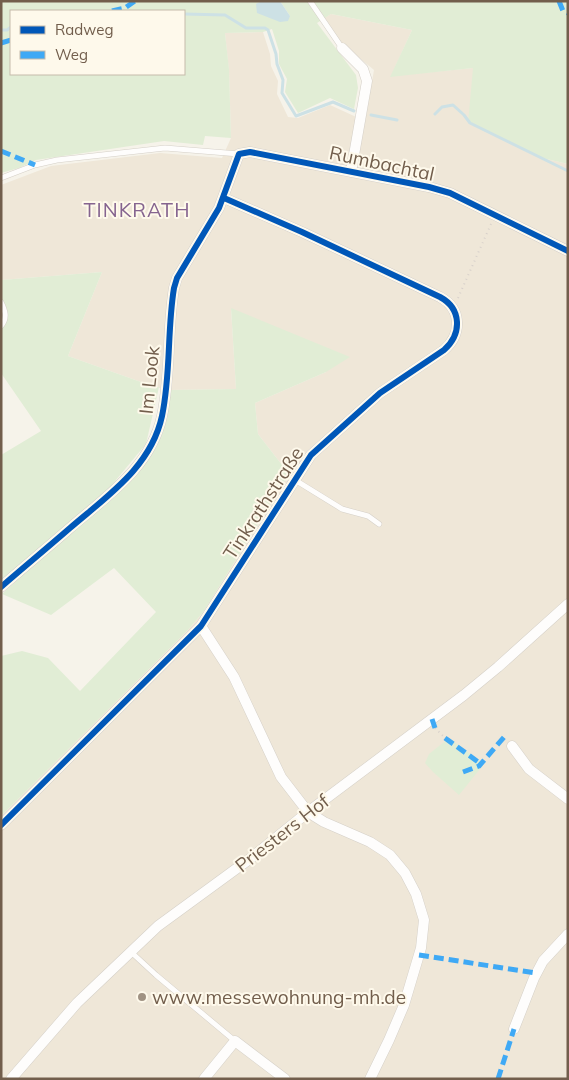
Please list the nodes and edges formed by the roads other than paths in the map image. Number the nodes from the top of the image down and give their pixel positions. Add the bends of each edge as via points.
1 (310, 1) edge
2 (342, 48) joint
3 (239, 154) junction
4 (351, 172) junction
5 (1, 178) edge
6 (224, 198) junction
7 (568, 251) edge
8 (1, 302) edge
9 (1, 326) edge
10 (295, 480) junction
11 (378, 524) dead end
12 (1, 587) edge
13 (568, 604) edge
14 (201, 626) junction
15 (512, 746) dead end
16 (568, 800) edge
17 (308, 812) junction
18 (1, 825) edge
19 (568, 934) edge
20 (130, 951) junction
21 (514, 1029) dead end
22 (235, 1041) junction
23 (12, 1079) edge
24 (204, 1079) edge
25 (285, 1079) edge
26 (370, 1079) edge

1 - 2 lane
2 - 4 street via 363,69 367,81
3 - 4 street, Rumbachtal via 250,152
3 - 5 lane, Rumbachtal via 165,148 57,160
3 - 6 street, Im Look
4 - 7 street, Rumbachtal via 450,193
6 - 10 street, Tinkrathstraße via 440,297 453,309 458,326 448,346 380,394 311,455
6 - 12 street, Im Look via 177,278 165,400 157,431 143,460 119,486
8 - 9 lane via 6,312
10 - 11 lane via 342,509 368,516
10 - 14 street, Tinkrathstraße
13 - 17 street, Priesters Hof via 464,695
14 - 17 street via 234,677 281,777
14 - 18 street, Tinkrathstraße
15 - 16 street via 529,769
17 - 20 street, Priesters Hof
17 - 26 street via 390,855 416,894 424,920 421,948 404,1005
19 - 21 street via 543,961
20 - 22 lane
20 - 23 street, Priesters Hof via 77,1003
22 - 24 street
22 - 25 street

